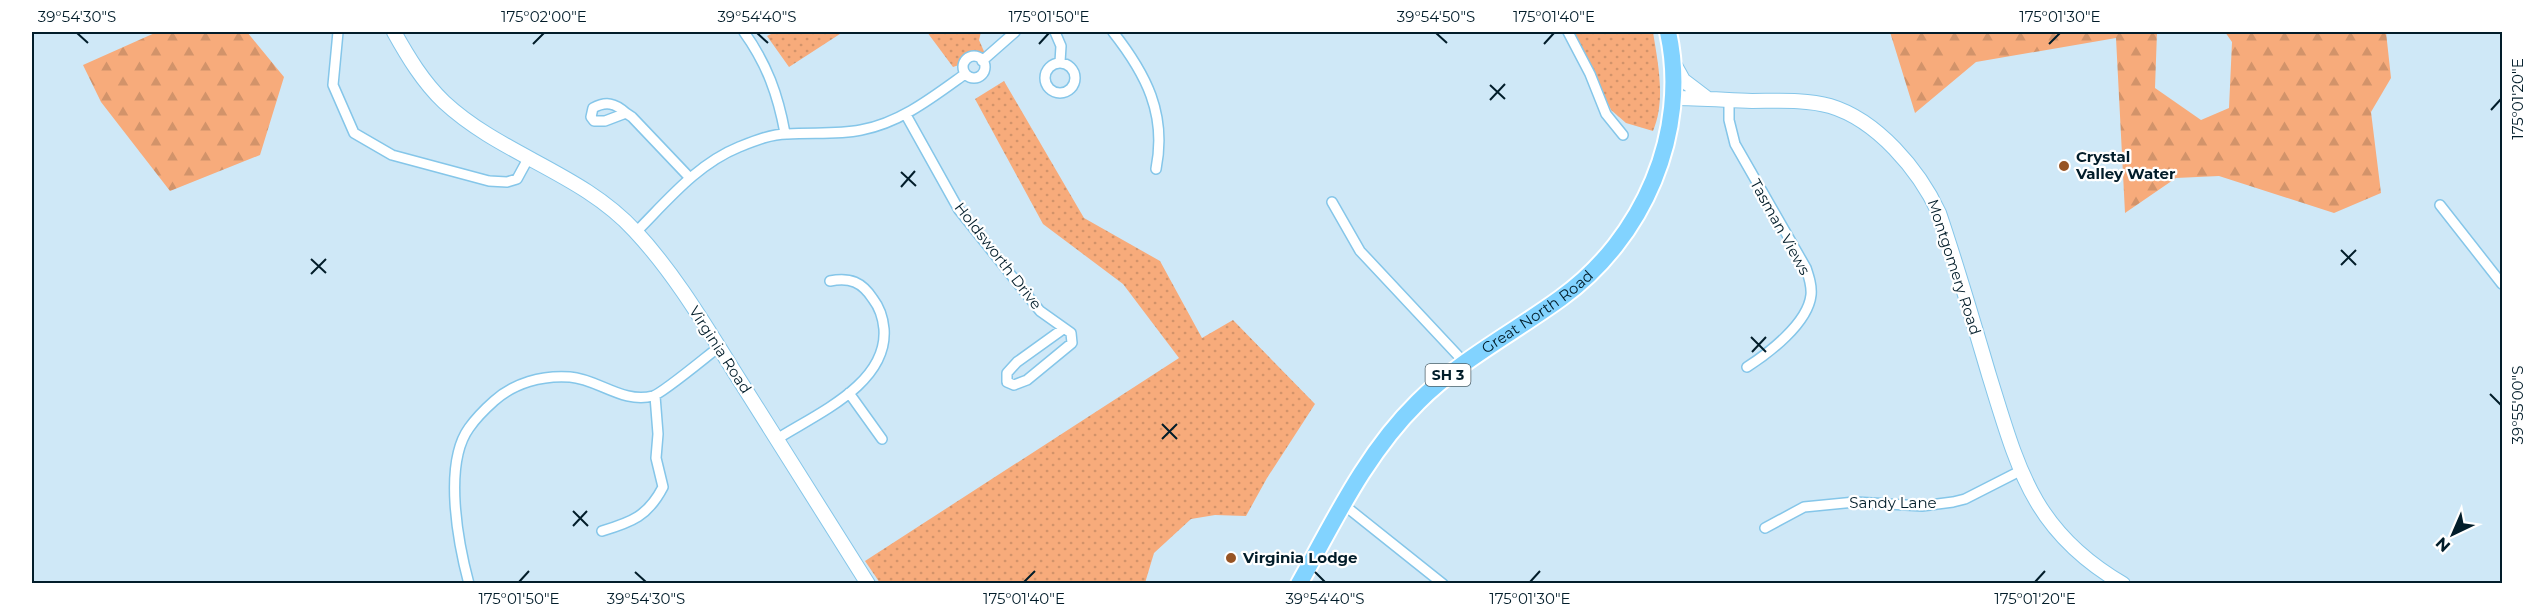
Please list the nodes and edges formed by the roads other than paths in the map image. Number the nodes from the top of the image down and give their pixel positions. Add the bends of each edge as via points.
1 (338, 32) edge
2 (394, 32) edge
3 (744, 32) edge
4 (1015, 32) edge
5 (1055, 32) edge
6 (1113, 32) edge
7 (1569, 32) edge
8 (1668, 32) edge
9 (982, 61) junction
10 (1060, 62) dead end
11 (1673, 62) junction
12 (965, 74) junction
13 (1673, 98) junction
14 (1708, 99) junction
15 (1729, 100) junction
16 (626, 113) dead end
17 (906, 115) junction
18 (785, 134) junction
19 (1623, 135) dead end
20 (529, 157) junction
21 (1156, 169) dead end
22 (690, 178) junction
23 (1332, 202) dead end
24 (2440, 205) dead end
25 (636, 232) junction
26 (830, 280) dead end
27 (2502, 284) edge
28 (1063, 328) junction
29 (1053, 336) junction
30 (719, 347) junction
31 (1057, 356) junction
32 (1464, 362) junction
33 (1747, 367) dead end
34 (849, 393) junction
35 (655, 396) junction
36 (777, 439) junction
37 (882, 439) dead end
38 (2020, 471) junction
39 (1344, 505) junction
40 (1766, 528) dead end
41 (602, 531) dead end
42 (469, 584) edge
43 (868, 584) edge
44 (1299, 584) edge
45 (1443, 584) edge
46 (2123, 584) edge

1 - 20 street via 333,85 354,133 392,155 489,181 517,179
2 - 20 street, Virginia Road via 423,79 444,101 466,120
3 - 18 street via 773,83
4 - 9 street
5 - 10 street via 1061,46
6 - 21 street via 1150,89 1160,139
7 - 19 street via 1606,114
8 - 11 highway, Great North Road / SH 3
9 - 12 street via 972,57 966,60
9 - 12 street via 982,75 971,78
11 - 13 highway, Great North Road / SH 3
11 - 14 street via 1683,80
12 - 17 street
13 - 14 street, Montgomery Road
13 - 32 highway, Great North Road / SH 3 via 1665,150 1654,179 1616,246 1561,298
14 - 15 street, Montgomery Road
15 - 33 street, Tasman Views via 1735,144 1806,268 1810,283 1808,307 1801,318 1770,352
15 - 38 street, Montgomery Road via 1829,105 1868,127 1913,168 1939,213
16 - 22 street
17 - 18 street via 861,130
17 - 28 street, Holdsworth Drive via 959,210 1040,311
18 - 22 street via 736,148
20 - 25 street, Virginia Road via 601,200
22 - 25 street
23 - 32 street via 1360,251
24 - 27 street
25 - 30 street, Virginia Road
26 - 34 street via 846,278 858,283 878,305 883,322 878,360 864,381
28 - 29 street
28 - 31 street via 1071,333 1072,343
29 - 31 street
29 - 31 street via 1017,362 1007,373 1007,382 1014,385 1027,380
30 - 35 street
30 - 36 street, Virginia Road
32 - 39 highway, Great North Road / SH 3 via 1401,419 1369,461
34 - 36 street
34 - 37 street
35 - 41 street via 656,458 663,487 653,506 625,524
35 - 42 street via 635,397 568,377 532,379 504,392 486,409 468,429 457,461 454,505
36 - 43 street, Virginia Road
38 - 40 street, Sandy Lane via 1953,502 1922,506 1855,502 1804,507
38 - 46 street, Montgomery Road via 2060,534 2096,567
39 - 44 highway, Great North Road / SH 3
39 - 45 street

